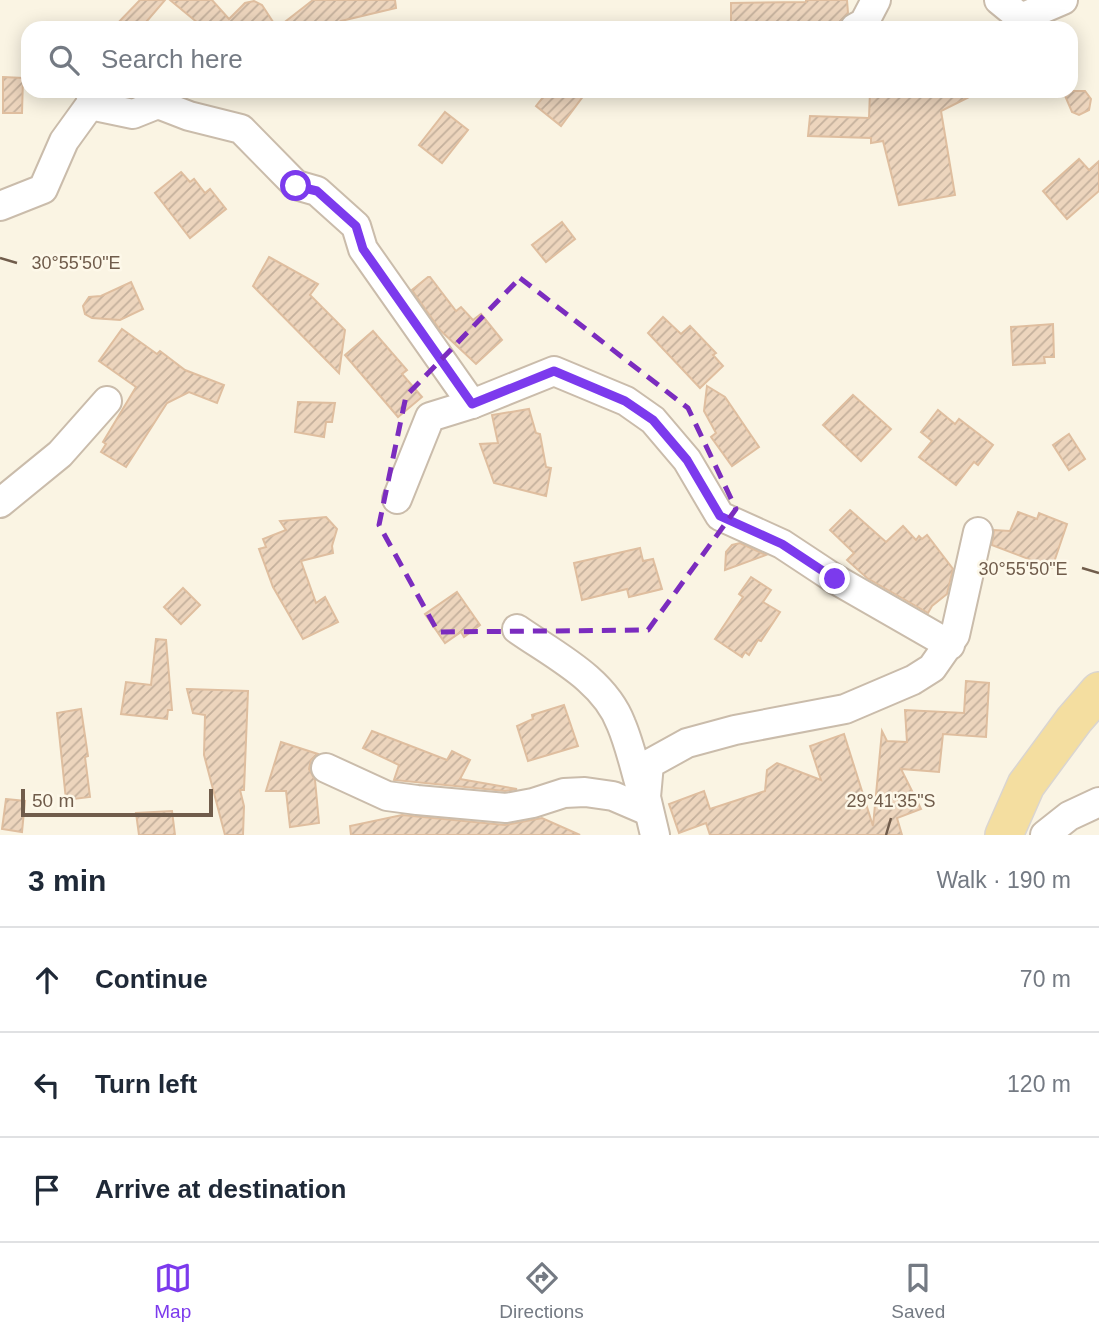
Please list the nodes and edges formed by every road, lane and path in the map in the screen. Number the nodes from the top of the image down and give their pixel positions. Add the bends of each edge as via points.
1 (876, 0) edge
2 (888, 0) edge
3 (901, 0) edge
4 (999, 0) edge
5 (1063, 0) edge
6 (865, 21) edge
7 (91, 98) edge
8 (0, 206) edge
9 (107, 401) dead end
10 (472, 404) junction
11 (397, 499) dead end
12 (0, 503) edge
13 (978, 532) dead end
14 (517, 629) dead end
15 (950, 645) junction
16 (1099, 691) edge
17 (326, 768) dead end
18 (1099, 802) edge
19 (652, 823) edge
20 (1004, 835) edge
21 (1045, 835) edge

1 - 6 street
2 - 3 street
4 - 5 street via 1021,18
7 - 8 street via 64,141 43,189
7 - 10 street via 133,114 158,104 241,129 296,186 317,191 356,226 363,249
9 - 12 street via 60,454
10 - 11 street via 430,417
10 - 15 street via 554,371 625,401 653,420 687,460 720,516 782,544
13 - 15 street
14 - 19 street via 580,672 605,697 621,722
15 - 19 street via 932,668 913,680 845,709 687,743 649,764 646,797
16 - 20 main road via 1026,785
17 - 19 street via 387,796 417,800 506,808 564,793 613,796
18 - 21 street via 1069,816

